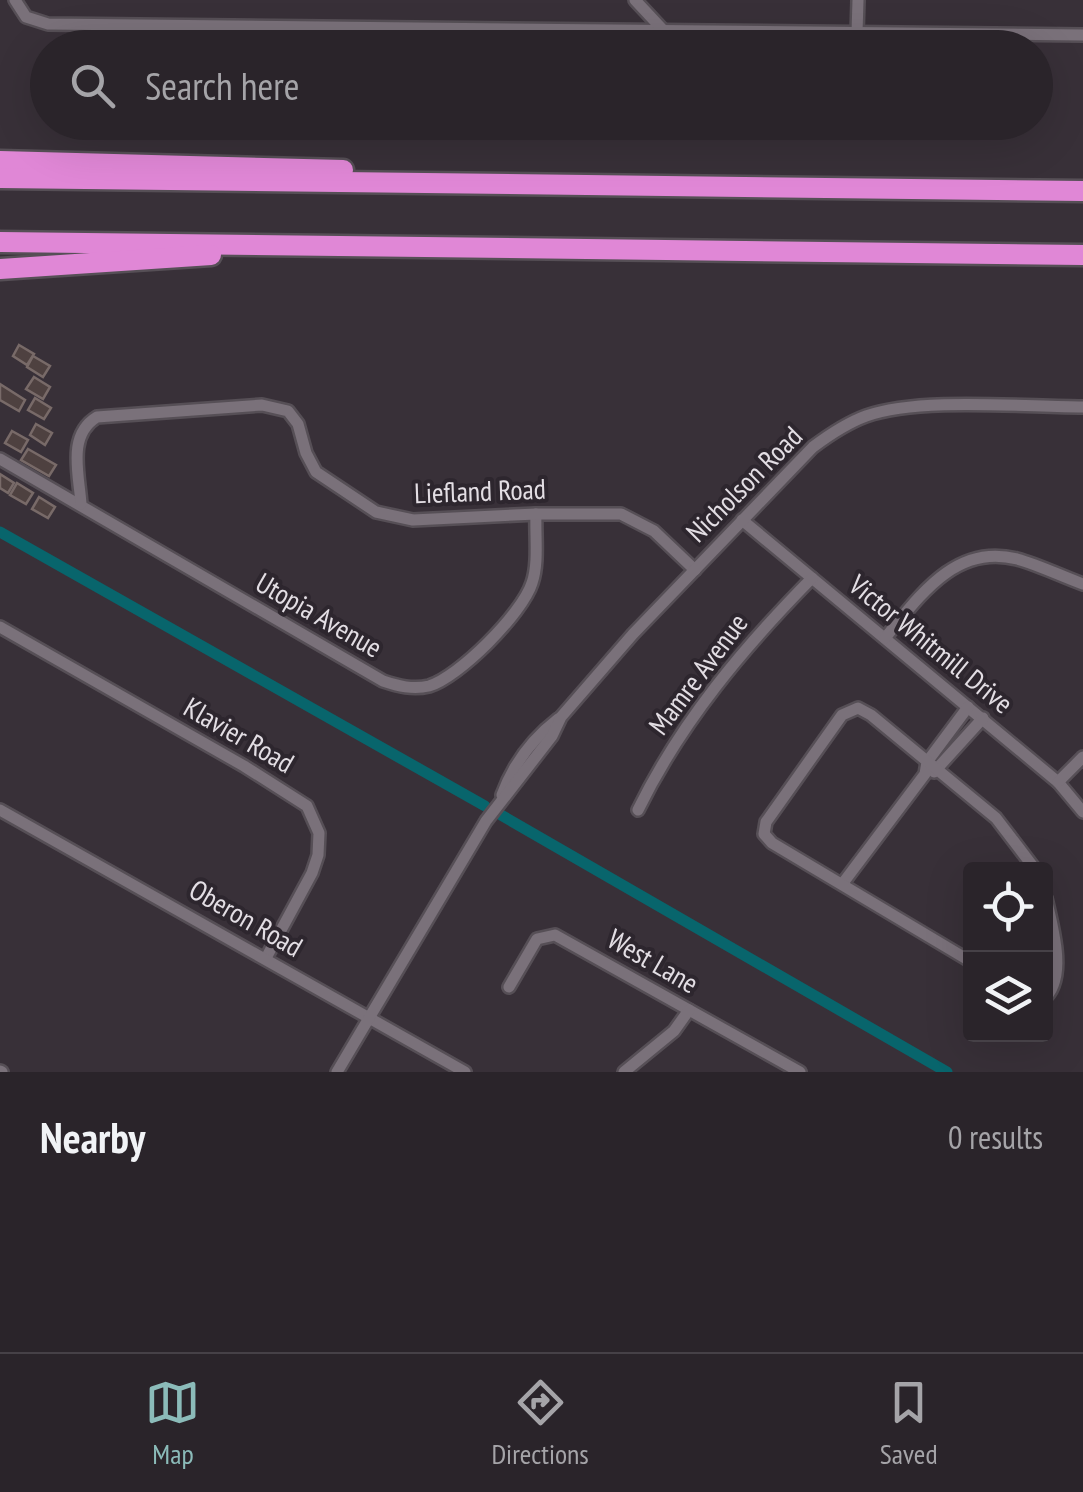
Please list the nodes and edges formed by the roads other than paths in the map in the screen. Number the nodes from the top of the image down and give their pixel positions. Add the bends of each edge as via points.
1 (16, 0) edge
2 (635, 0) edge
3 (858, 0) edge
4 (516, 30) edge
5 (662, 30) edge
6 (857, 30) edge
7 (1053, 35) edge
8 (1083, 35) edge
9 (0, 160) edge
10 (0, 178) edge
11 (588, 184) junction
12 (1083, 192) edge
13 (0, 242) edge
14 (372, 246) junction
15 (1083, 255) edge
16 (0, 269) edge
17 (1083, 407) edge
18 (0, 459) edge
19 (81, 504) junction
20 (536, 514) junction
21 (742, 520) junction
22 (695, 570) junction
23 (812, 578) junction
24 (1083, 584) edge
25 (0, 627) edge
26 (885, 638) junction
27 (968, 707) junction
28 (983, 718) junction
29 (1083, 757) edge
30 (930, 769) junction
31 (1058, 782) junction
32 (0, 810) edge
33 (638, 810) dead end
34 (1083, 812) edge
35 (1029, 862) edge
36 (843, 883) junction
37 (1053, 948) edge
38 (963, 957) edge
39 (266, 958) junction
40 (1053, 986) edge
41 (509, 987) dead end
42 (689, 1010) junction
43 (369, 1018) junction
44 (794, 1070) edge
45 (337, 1072) edge
46 (465, 1072) edge
47 (624, 1072) edge

1 - 4 street via 33,21 70,24
2 - 5 street
3 - 6 street
7 - 8 street
9 - 11 highway via 464,173
10 - 11 highway
11 - 12 highway
13 - 14 highway
14 - 15 highway
14 - 16 highway
17 - 21 street, Nicholson Road via 909,407 867,416 813,448
18 - 19 street, Utopia Avenue
19 - 20 street, Liefland Road via 78,438 97,417 262,405 288,411 316,472 376,512 412,520
19 - 20 street, Utopia Avenue via 383,681 415,688 460,669 526,597 535,573
20 - 22 street, Liefland Road via 631,517
21 - 22 street, Nicholson Road
21 - 23 street, Victor Whitmill Drive
22 - 43 street, Nicholson Road via 533,741
23 - 26 street, Victor Whitmill Drive
23 - 33 street, Mamre Avenue via 742,651 661,765
24 - 26 street via 1014,558 962,563 934,581
25 - 39 street, Klavier Road via 307,806 318,855
26 - 27 street, Victor Whitmill Drive
27 - 28 street, Victor Whitmill Drive
27 - 30 street
28 - 30 street
28 - 31 street, Victor Whitmill Drive
29 - 31 street
30 - 35 street via 996,818
30 - 36 street
30 - 36 street via 870,715 852,708 842,714 764,834
31 - 34 street, Victor Whitmill Drive
32 - 39 street, Oberon Road
36 - 38 street
37 - 40 street
39 - 43 street, Oberon Road
41 - 42 street, West Lane via 536,940 554,935
42 - 44 street, West Lane
42 - 47 street
43 - 45 street, Nicholson Road
43 - 46 street, Oberon Road

